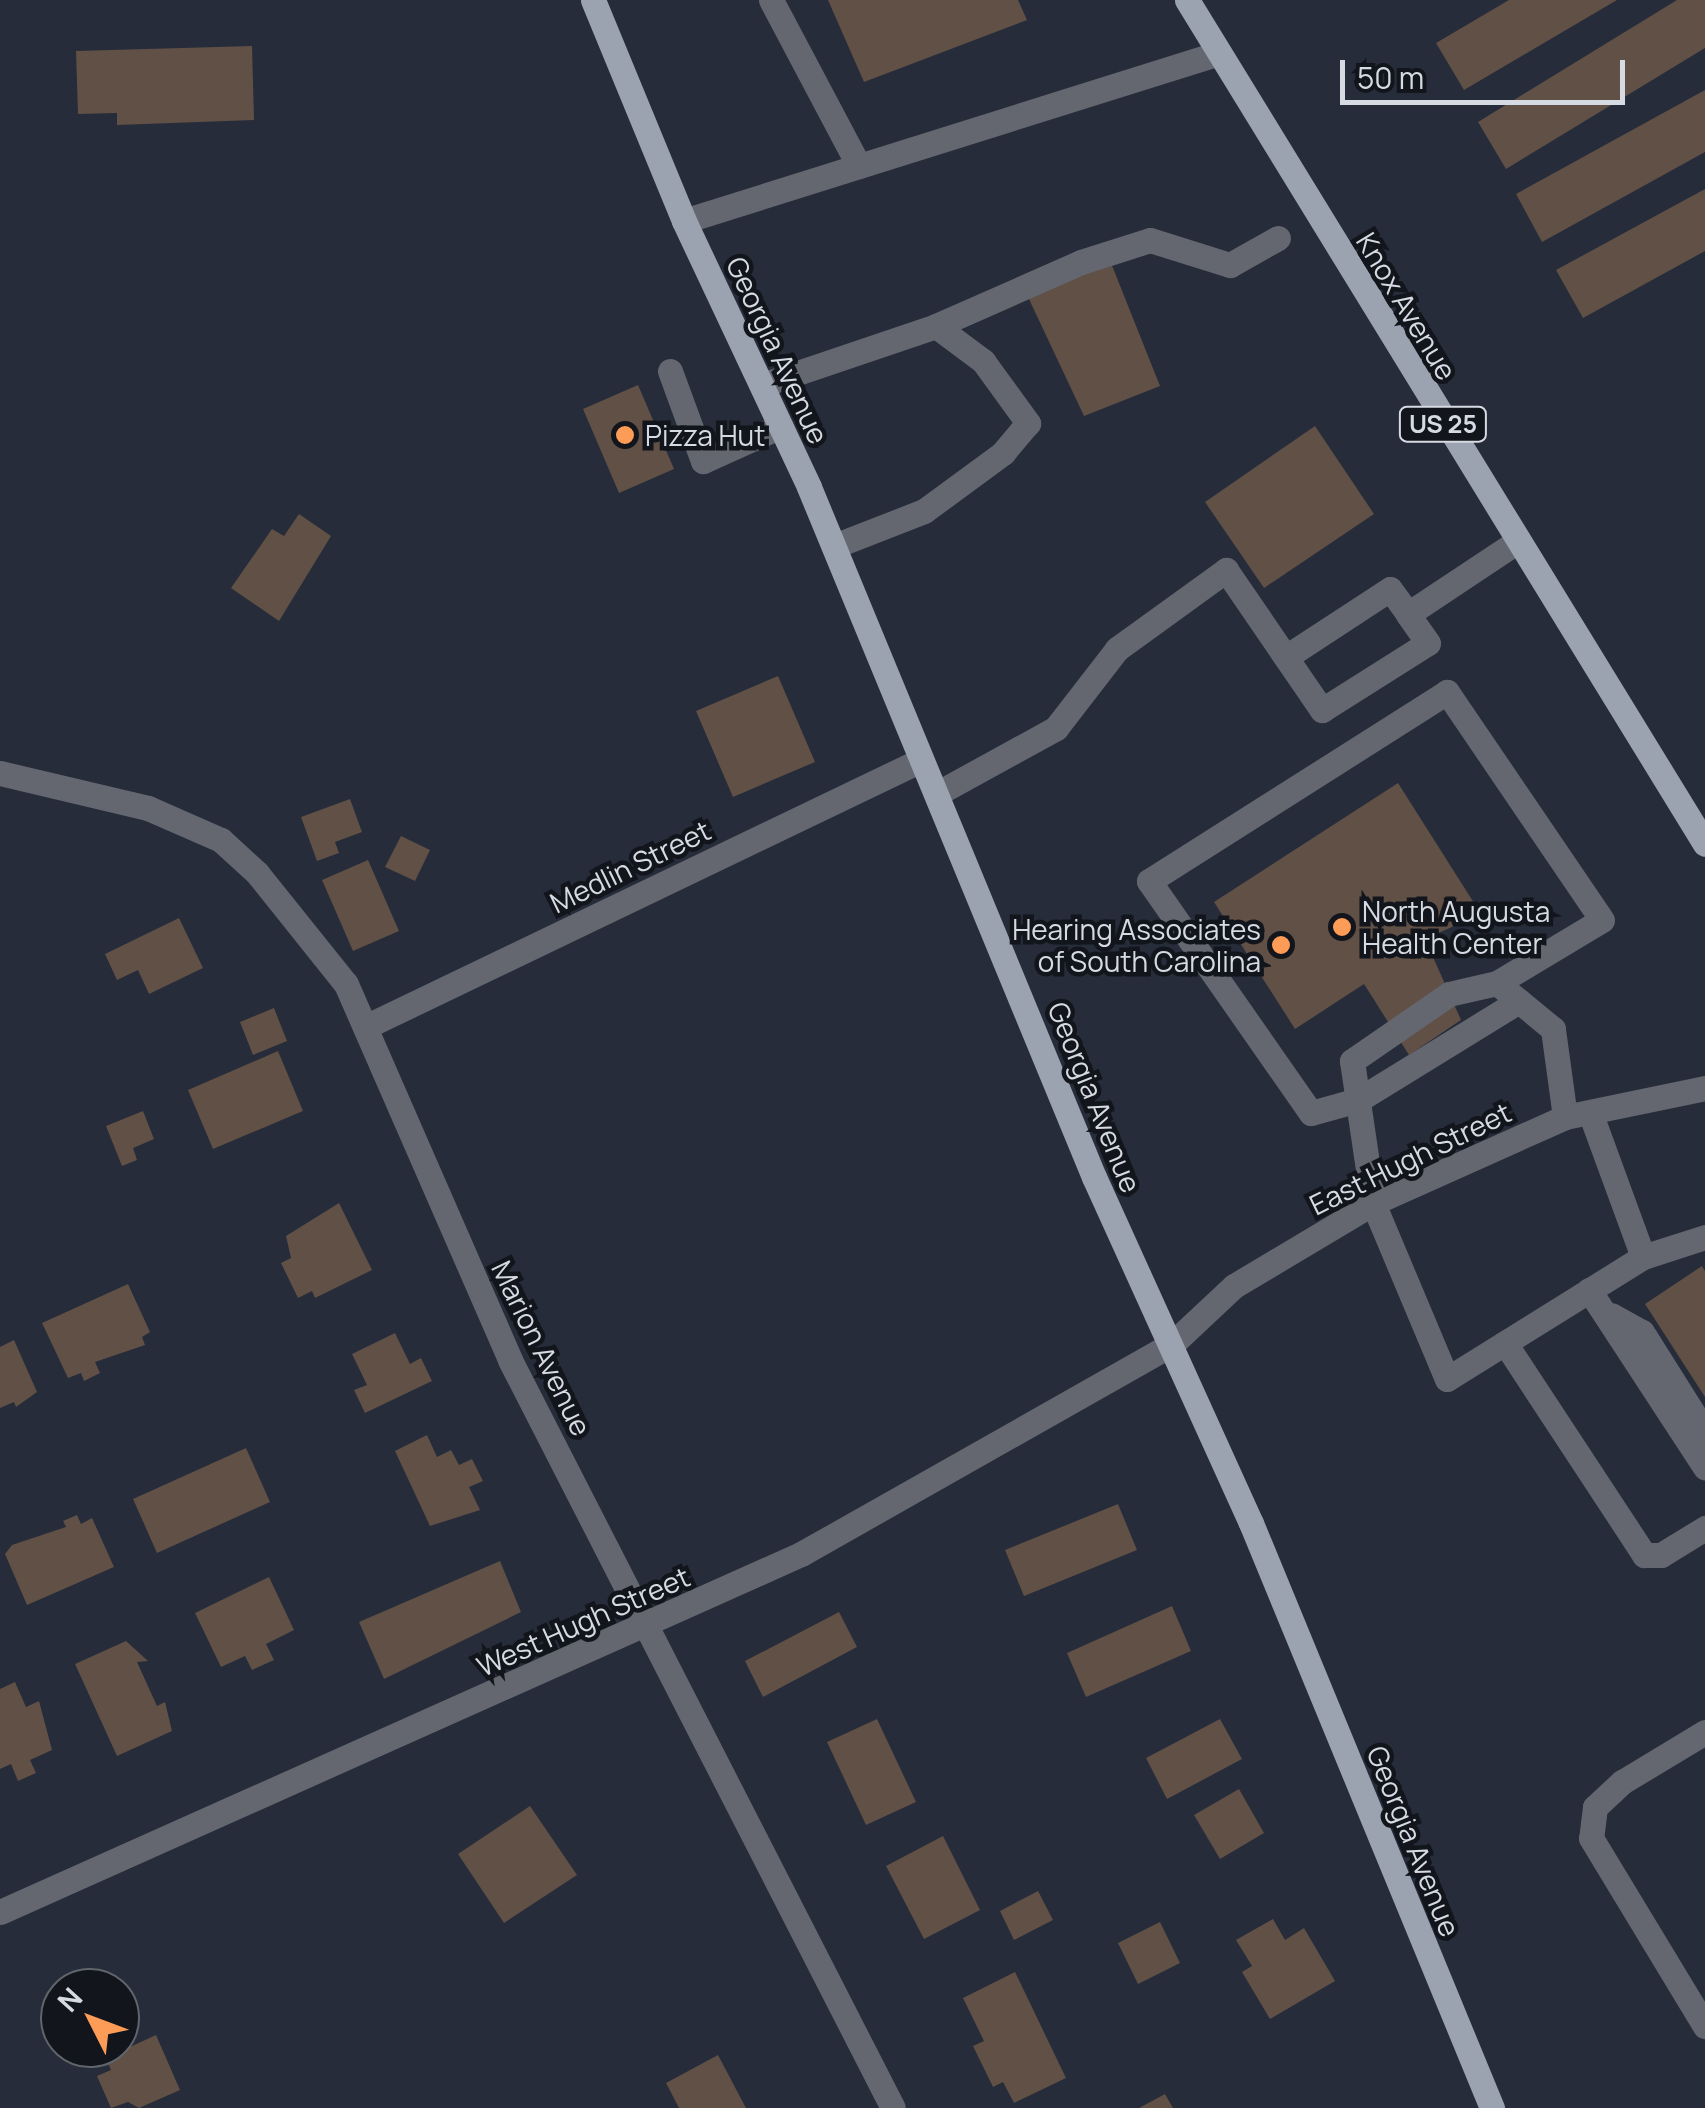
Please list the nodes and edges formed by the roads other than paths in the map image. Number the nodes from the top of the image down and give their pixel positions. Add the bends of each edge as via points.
1 (593, 0) edge
2 (771, 0) edge
3 (1187, 0) edge
4 (1219, 53) junction
5 (859, 166) junction
6 (684, 222) junction
7 (1278, 238) dead end
8 (936, 326) junction
9 (670, 372) dead end
10 (762, 385) junction
11 (781, 426) junction
12 (1515, 543) junction
13 (834, 546) junction
14 (1408, 614) junction
15 (1286, 658) junction
16 (922, 760) junction
17 (0, 773) edge
18 (938, 793) junction
19 (1705, 844) edge
20 (1497, 983) junction
21 (1519, 1001) junction
22 (365, 1027) junction
23 (1705, 1088) edge
24 (1358, 1100) junction
25 (1578, 1114) junction
26 (1373, 1203) junction
27 (1705, 1237) edge
28 (1643, 1256) junction
29 (1590, 1290) junction
30 (1606, 1313) junction
31 (1505, 1343) junction
32 (1171, 1345) junction
33 (1705, 1432) edge
34 (1705, 1466) edge
35 (1705, 1528) edge
36 (642, 1627) junction
37 (1705, 1732) edge
38 (0, 1912) edge
39 (1705, 2026) edge
40 (892, 2108) edge
41 (1492, 2108) edge

1 - 6 main road, Georgia Avenue
2 - 5 street
3 - 4 main road, Knox Avenue / US 25
4 - 5 street
4 - 12 main road, Knox Avenue / US 25
5 - 6 street
6 - 10 main road, Georgia Avenue
7 - 8 street via 1230,265 1150,240 1081,262
8 - 10 street
8 - 13 street via 983,361 1028,424 1003,453 924,511
9 - 11 street via 703,461
10 - 11 main road, Georgia Avenue
11 - 13 main road, Georgia Avenue
12 - 14 street
12 - 19 main road, Knox Avenue / US 25
13 - 16 main road, Georgia Avenue
14 - 15 street via 1390,589
14 - 15 street via 1428,643 1322,710
15 - 18 street via 1226,570 1116,649 1056,728
16 - 18 main road, Georgia Avenue
16 - 22 street, Medlin Street
17 - 22 street, Marion Avenue via 148,808 220,840 305,930 346,984
18 - 32 main road, Georgia Avenue
20 - 21 street
20 - 24 street via 1449,994 1352,1060
20 - 24 street via 1602,920 1447,692 1149,881 1311,1113
21 - 24 street
21 - 25 street via 1554,1029
22 - 36 street, Marion Avenue via 510,1360 612,1555
23 - 25 street, East Hugh Street
24 - 26 street
25 - 26 street, East Hugh Street
25 - 28 street
26 - 31 street via 1446,1379
26 - 32 street, East Hugh Street via 1234,1286
27 - 28 street
28 - 29 street
29 - 30 street
29 - 31 street
30 - 33 street via 1642,1332
30 - 34 street
31 - 35 street via 1644,1555 1661,1554
32 - 36 street, West Hugh Street via 864,1521
32 - 41 main road, Georgia Avenue
36 - 38 street, West Hugh Street
36 - 40 street, Marion Avenue
37 - 39 street via 1608,1794 1595,1808 1591,1838

